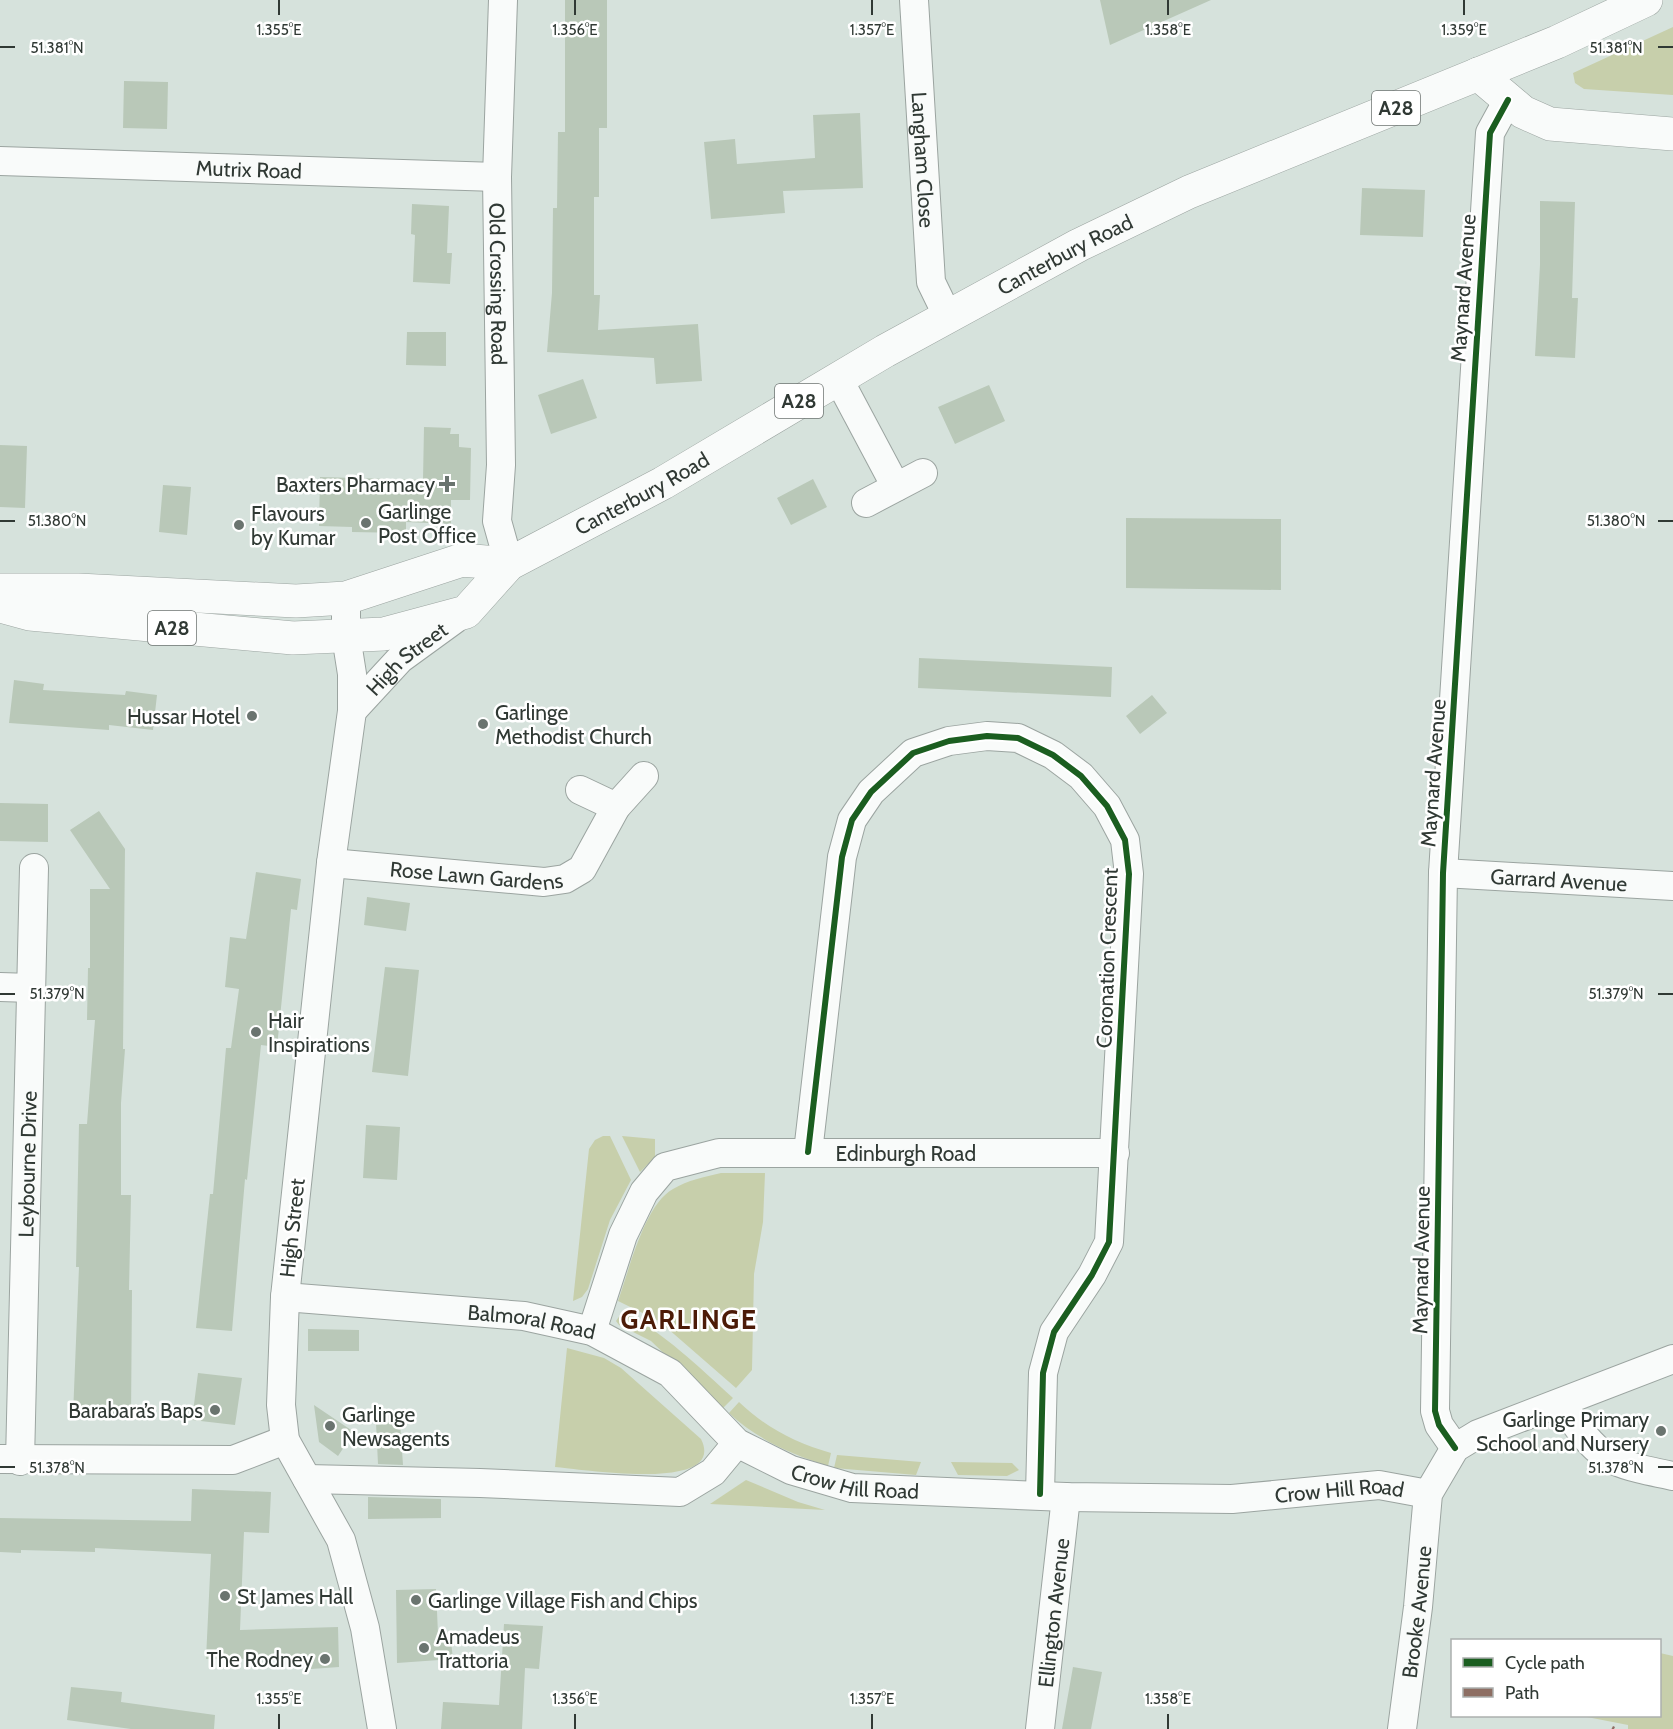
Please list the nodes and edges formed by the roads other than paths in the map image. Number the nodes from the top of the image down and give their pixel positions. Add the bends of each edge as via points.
1 (502, 0) edge
2 (914, 0) edge
3 (1646, 0) edge
4 (1478, 74) junction
5 (1508, 100) junction
6 (1673, 134) edge
7 (0, 161) edge
8 (497, 177) junction
9 (948, 317) junction
10 (838, 378) junction
11 (923, 473) dead end
12 (896, 487) junction
13 (866, 503) dead end
14 (509, 564) junction
15 (0, 590) edge
16 (346, 598) junction
17 (0, 606) edge
18 (466, 612) junction
19 (346, 636) junction
20 (352, 711) junction
21 (644, 776) dead end
22 (580, 790) dead end
23 (616, 807) junction
24 (331, 862) junction
25 (34, 868) dead end
26 (1443, 873) junction
27 (1673, 886) edge
28 (0, 987) edge
29 (31, 988) junction
30 (808, 1152) junction
31 (1115, 1153) junction
32 (285, 1298) junction
33 (592, 1331) junction
34 (1673, 1359) edge
35 (1561, 1403) junction
36 (285, 1440) junction
37 (737, 1443) junction
38 (1455, 1448) junction
39 (10, 1460) edge
40 (1673, 1476) edge
41 (307, 1479) junction
42 (1428, 1494) junction
43 (1053, 1495) junction
44 (382, 1729) edge
45 (1040, 1729) edge
46 (1402, 1729) edge

1 - 8 street, Old Crossing Road
2 - 9 street, Langham Close via 931,282
3 - 4 main road, Canterbury Road / A28
4 - 5 main road
4 - 9 main road, Canterbury Road / A28 via 1189,192 1079,245
5 - 6 main road via 1550,124
5 - 26 street, Maynard Avenue via 1490,133
7 - 8 street, Mutrix Road
8 - 14 street, Old Crossing Road via 501,465 497,521
9 - 10 main road, Canterbury Road / A28
10 - 12 street
10 - 14 main road, Canterbury Road / A28 via 663,483
11 - 12 street
12 - 13 street
14 - 16 main road, A28 via 462,560
14 - 18 main road, Canterbury Road / A28
15 - 16 main road, A28 via 296,601
16 - 19 street, High Street
17 - 19 main road, A28 via 30,614 247,635
18 - 19 main road, A28 via 384,634
18 - 20 street, High Street via 400,659
19 - 20 street, High Street
20 - 24 street, High Street
21 - 23 street, Rose Lawn Gardens
22 - 23 street
23 - 24 street, Rose Lawn Gardens via 582,869 565,879 544,882
24 - 32 street, High Street
25 - 29 street, Leybourne Drive
26 - 27 street, Garrard Avenue
26 - 38 street, Maynard Avenue via 1435,1411 1439,1425
28 - 29 street
29 - 39 street, Leybourne Drive
30 - 31 street, Edinburgh Road
30 - 31 street, Coronation Crescent via 842,857 852,820 871,792 913,753 949,741 987,736 1018,738 1060,760 1081,776 1107,806 1125,840 1129,874
30 - 33 street, Edinburgh Road via 719,1153 665,1167 644,1192 623,1234
31 - 43 street, Coronation Crescent via 1109,1242 1054,1332 1043,1373
32 - 33 street, Balmoral Road via 513,1315
32 - 36 street, High Street via 281,1405
33 - 37 street, Balmoral Road via 670,1373
34 - 35 street
35 - 38 street via 1478,1434
35 - 40 street via 1601,1455 1625,1466
36 - 39 street via 233,1460
36 - 41 street, High Street
37 - 41 street via 713,1472 680,1492
37 - 43 street, Crow Hill Road via 791,1470 852,1488
38 - 42 street
41 - 44 street, High Street via 341,1540 364,1628
42 - 43 street, Crow Hill Road via 1379,1485 1232,1499
42 - 46 street, Brooke Avenue
43 - 45 street, Ellington Avenue

